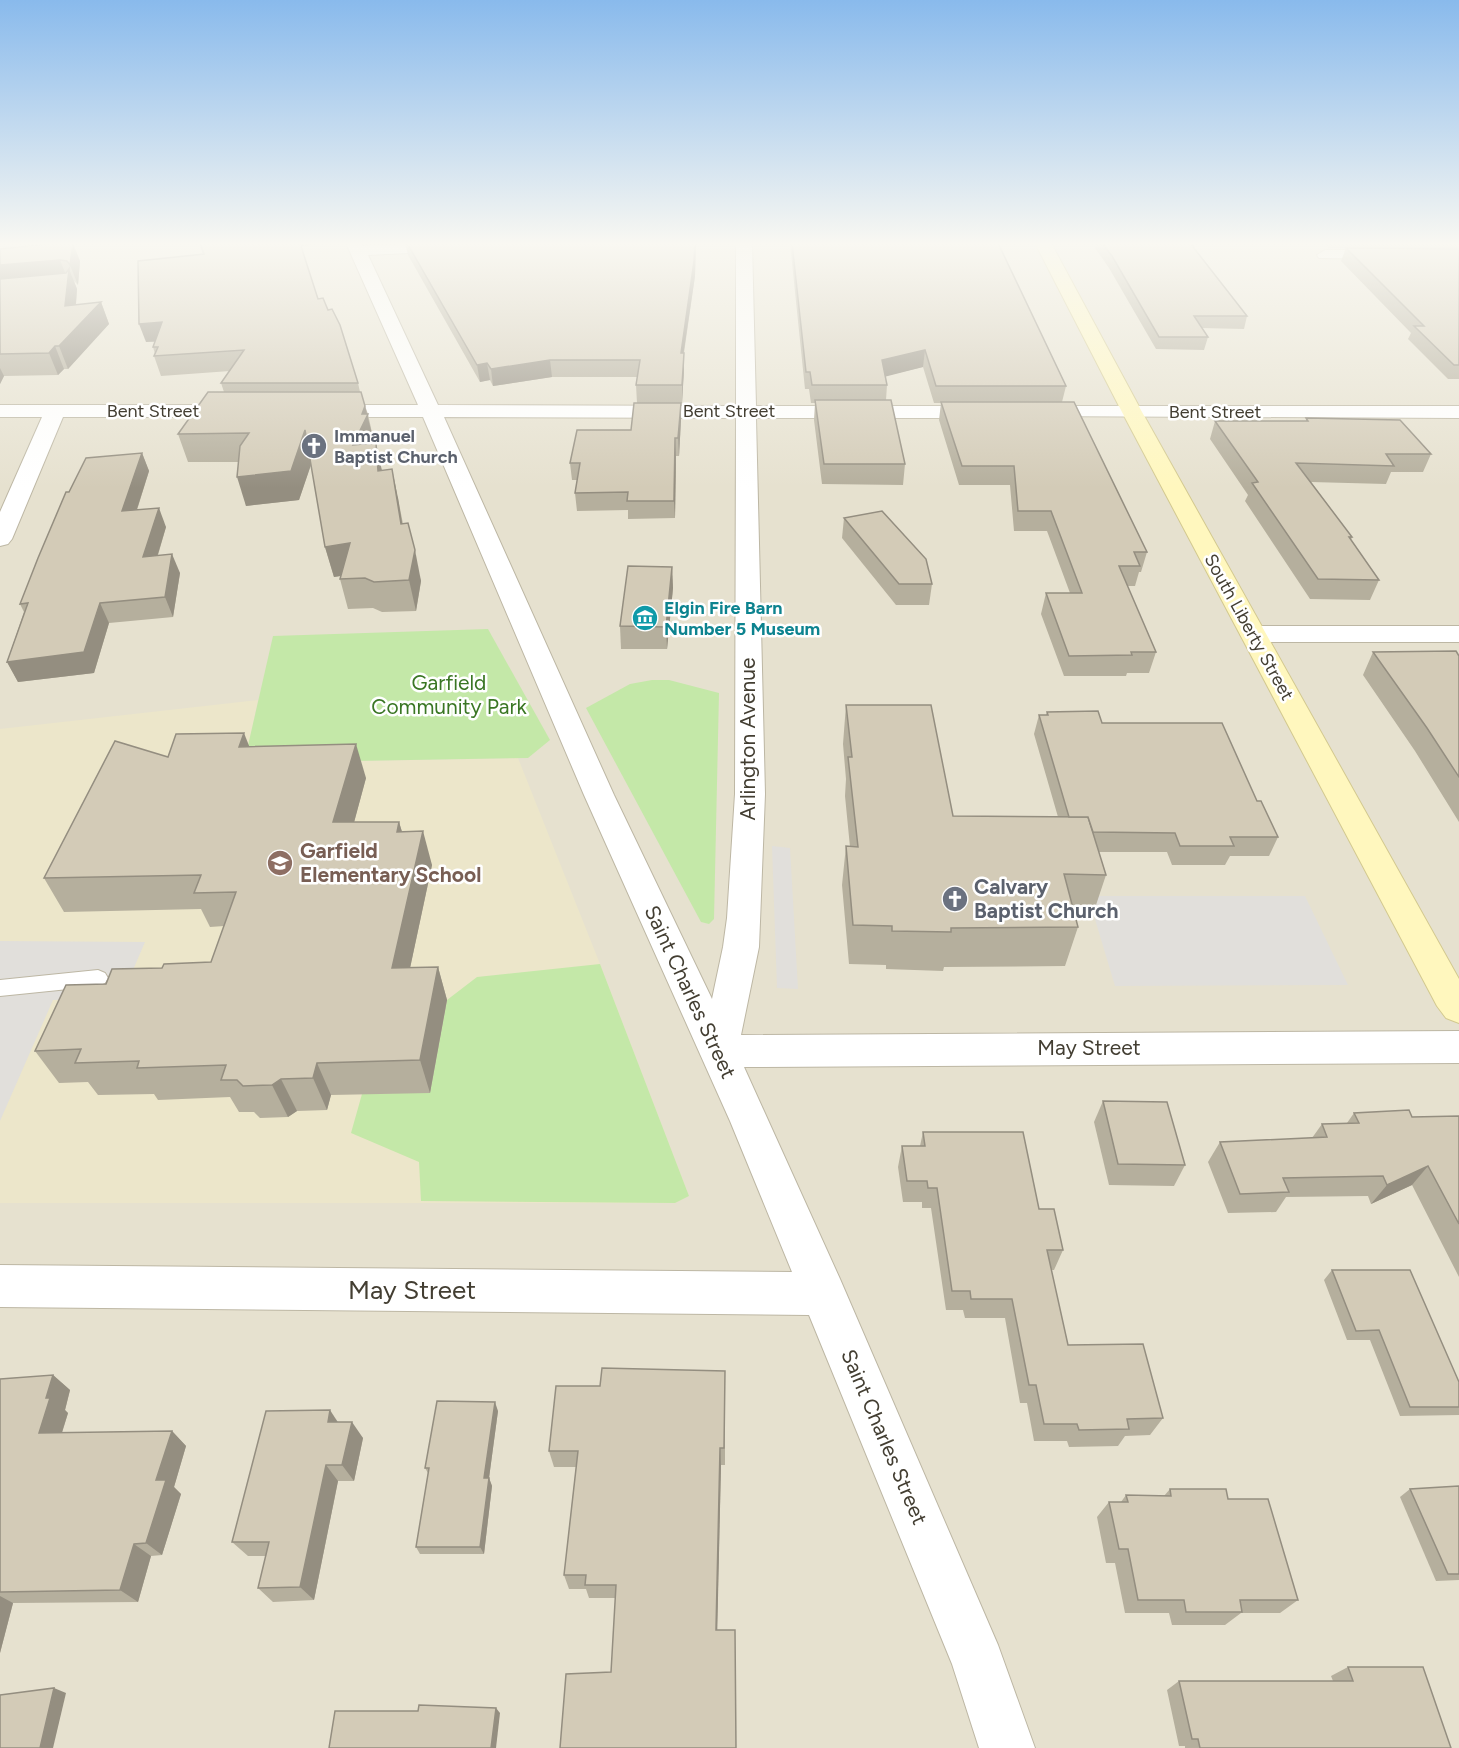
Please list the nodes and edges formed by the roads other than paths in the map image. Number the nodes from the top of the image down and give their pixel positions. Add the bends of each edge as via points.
1 (391, 325) edge
2 (744, 325) edge
3 (1086, 325) edge
4 (0, 411) edge
5 (55, 411) junction
6 (253, 411) edge
7 (299, 411) edge
8 (431, 411) junction
9 (745, 411) junction
10 (1132, 412) junction
11 (1459, 412) edge
12 (0, 539) edge
13 (1253, 634) junction
14 (1459, 634) edge
15 (98, 978) dead end
16 (0, 988) edge
17 (1459, 1008) edge
18 (1459, 1047) edge
19 (719, 1052) junction
20 (0, 1286) edge
21 (824, 1294) junction
22 (1007, 1748) edge

1 - 8 street, Saint Charles Street
2 - 9 street, Arlington Avenue
3 - 10 main road, South Liberty Street
4 - 5 street, Bent Street
5 - 6 street, Bent Street
5 - 12 street
7 - 8 street, Bent Street
8 - 9 street, Bent Street
8 - 19 street, Saint Charles Street via 599,795
9 - 10 street, Bent Street
9 - 19 street, Arlington Avenue via 749,805 744,918
10 - 11 street, Bent Street
10 - 13 main road, South Liberty Street
13 - 14 street
13 - 17 main road, South Liberty Street
15 - 16 lane
18 - 19 street, May Street
19 - 21 street, Saint Charles Street
20 - 21 street, May Street
21 - 22 street, Saint Charles Street via 979,1664

